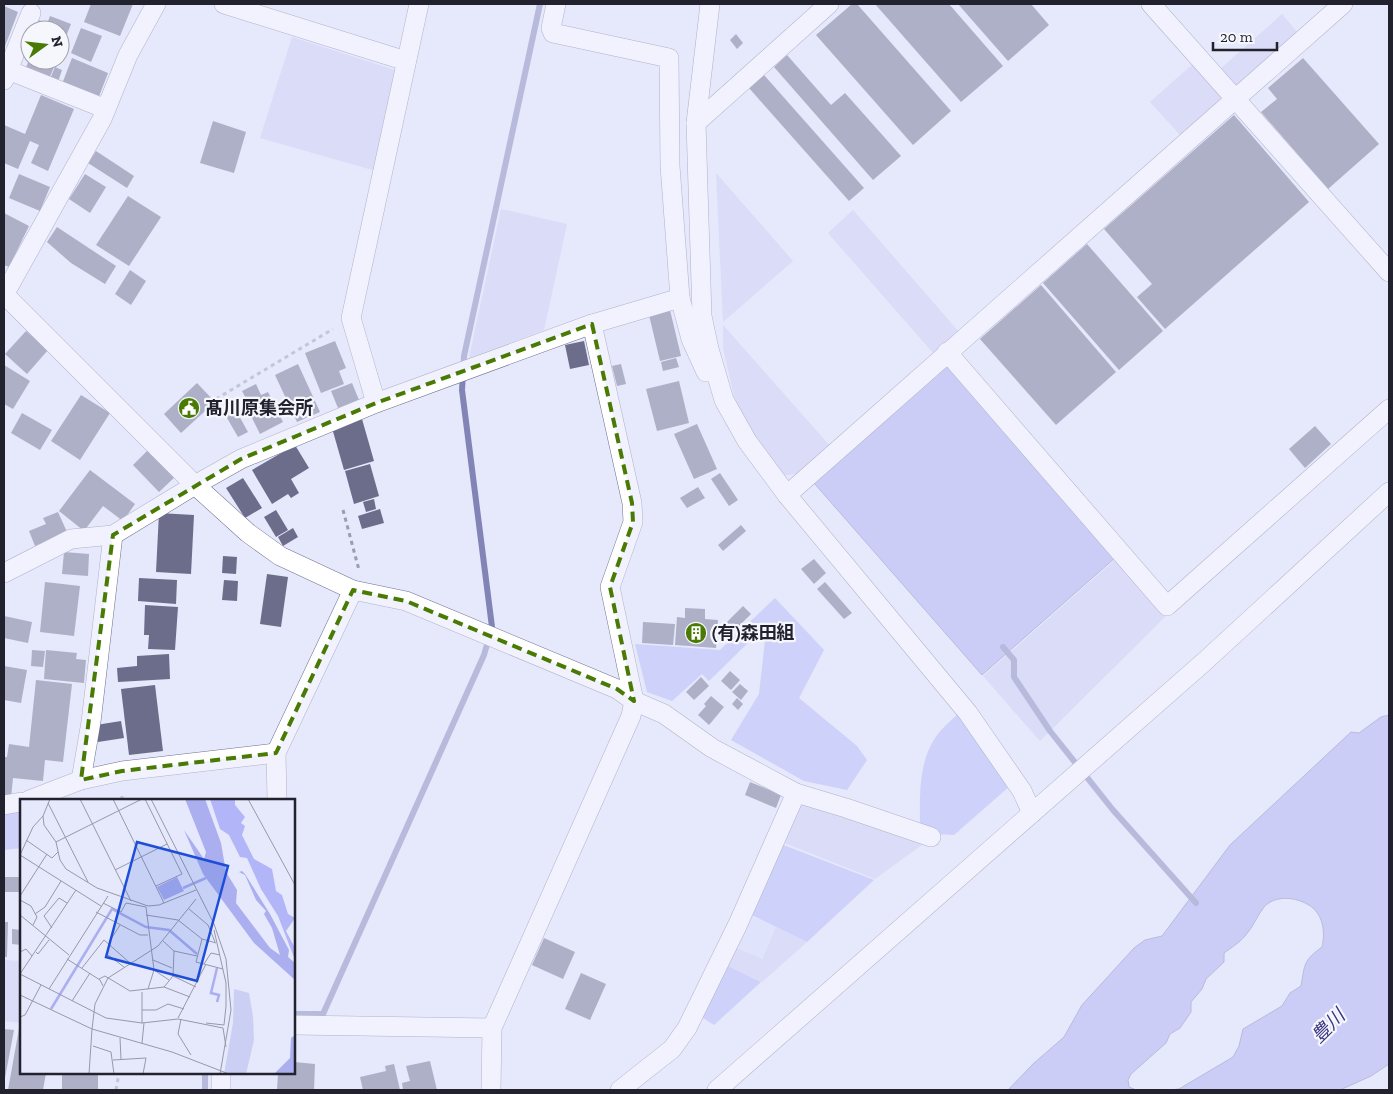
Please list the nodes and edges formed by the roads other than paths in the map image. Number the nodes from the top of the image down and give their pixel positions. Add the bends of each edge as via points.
1 (156, 4) edge
2 (224, 4) edge
3 (419, 4) edge
4 (556, 4) edge
5 (710, 4) edge
6 (829, 4) edge
7 (1151, 4) edge
8 (1343, 4) edge
9 (31, 13) dead end
10 (406, 62) junction
11 (6, 75) edge
12 (1235, 98) junction
13 (106, 108) junction
14 (696, 123) junction
15 (1389, 272) edge
16 (4, 294) edge
17 (680, 298) junction
18 (592, 324) junction
19 (947, 352) junction
20 (724, 400) junction
21 (376, 403) junction
22 (1389, 409) edge
23 (195, 485) junction
24 (1389, 492) edge
25 (787, 495) junction
26 (114, 535) junction
27 (4, 573) edge
28 (357, 584) junction
29 (634, 701) junction
30 (276, 753) junction
31 (81, 780) junction
32 (796, 793) junction
33 (31, 799) edge
34 (277, 799) edge
35 (20, 802) edge
36 (4, 805) edge
37 (1032, 813) junction
38 (931, 837) dead end
39 (295, 1025) edge
40 (492, 1028) junction
41 (221, 1074) edge
42 (221, 1090) edge
43 (491, 1090) edge
44 (620, 1090) edge
45 (717, 1090) edge

1 - 13 street via 128,55
2 - 10 street
3 - 10 street
4 - 17 street via 551,28 553,33 669,58 670,166
5 - 14 street
6 - 14 street
7 - 12 street
8 - 12 street
9 - 11 street
10 - 21 street via 351,318
11 - 13 street
12 - 15 street
12 - 19 street
13 - 16 street
14 - 20 street via 702,316
16 - 23 street
17 - 18 street
17 - 20 street via 691,339 709,378
18 - 21 street
18 - 29 street via 632,503 634,522 610,587
19 - 22 street via 1167,606
19 - 25 street
20 - 25 street via 747,442
21 - 23 street via 241,459
23 - 26 street
23 - 28 street via 280,556
24 - 37 street via 1204,662
25 - 37 street via 968,713 1022,791
26 - 27 street via 71,539
26 - 31 street
28 - 29 street via 406,601 617,690
28 - 30 street
29 - 32 street via 664,714 712,748
29 - 40 street via 631,716
30 - 31 street via 122,771
30 - 34 street
31 - 33 street
32 - 38 street
32 - 44 street via 738,924 687,1028 672,1049
35 - 36 street
37 - 45 street
39 - 40 street
40 - 43 street
41 - 42 street

